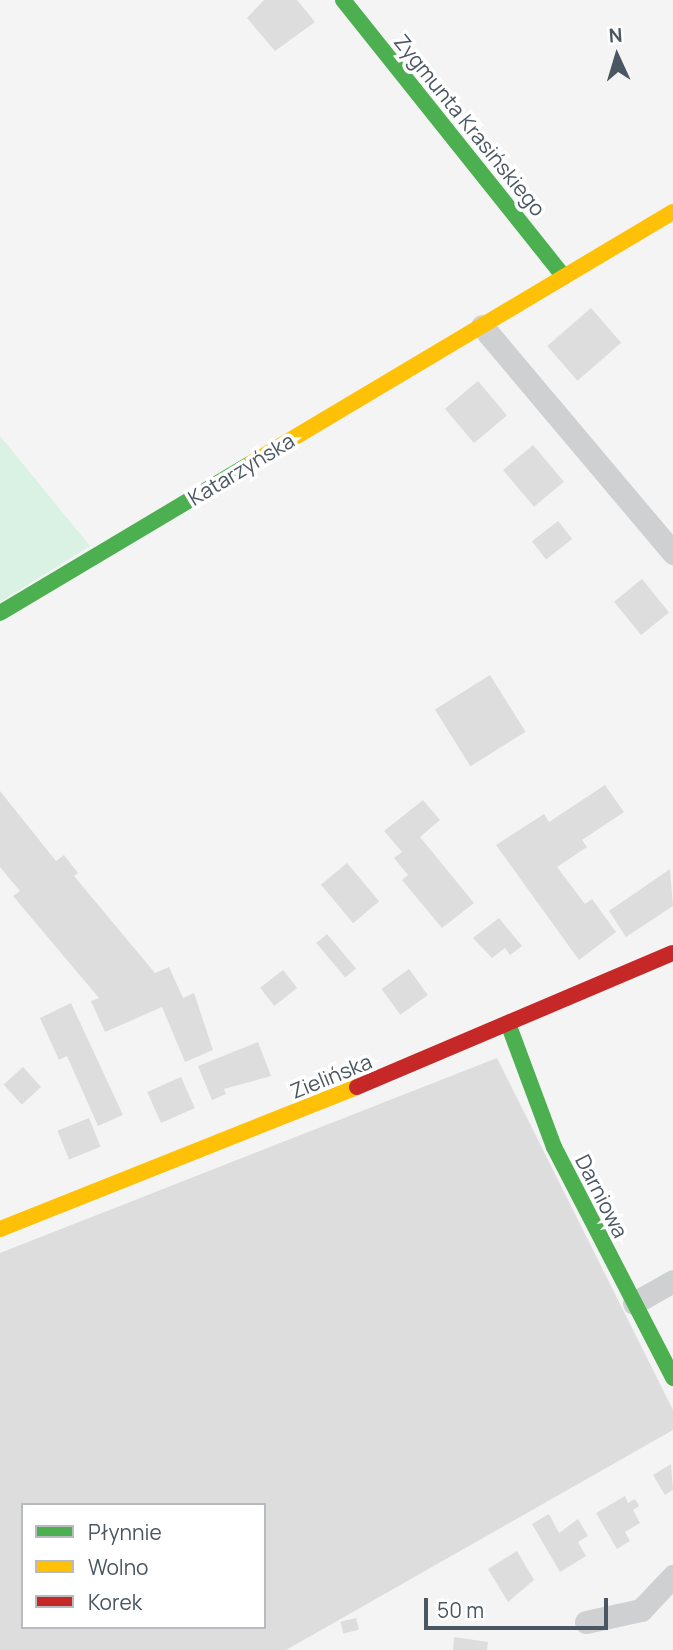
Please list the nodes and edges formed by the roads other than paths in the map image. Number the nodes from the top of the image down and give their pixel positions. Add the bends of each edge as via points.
1 (343, 0) edge
2 (673, 212) edge
3 (564, 277) junction
4 (482, 326) junction
5 (673, 553) edge
6 (0, 614) edge
7 (673, 953) edge
8 (509, 1026) junction
9 (0, 1228) edge
10 (673, 1282) edge
11 (634, 1303) junction
12 (673, 1378) edge
13 (673, 1576) edge
14 (586, 1622) dead end

1 - 3 street, Zygmunta Krasińskiego
2 - 3 street, Katarzyńska
3 - 4 street, Katarzyńska
4 - 5 street
4 - 6 street, Katarzyńska
7 - 8 street, Zielińska
8 - 9 street, Zielińska
8 - 11 street, Darniowa via 554,1147
10 - 11 street
11 - 12 street, Darniowa
13 - 14 street via 640,1610

